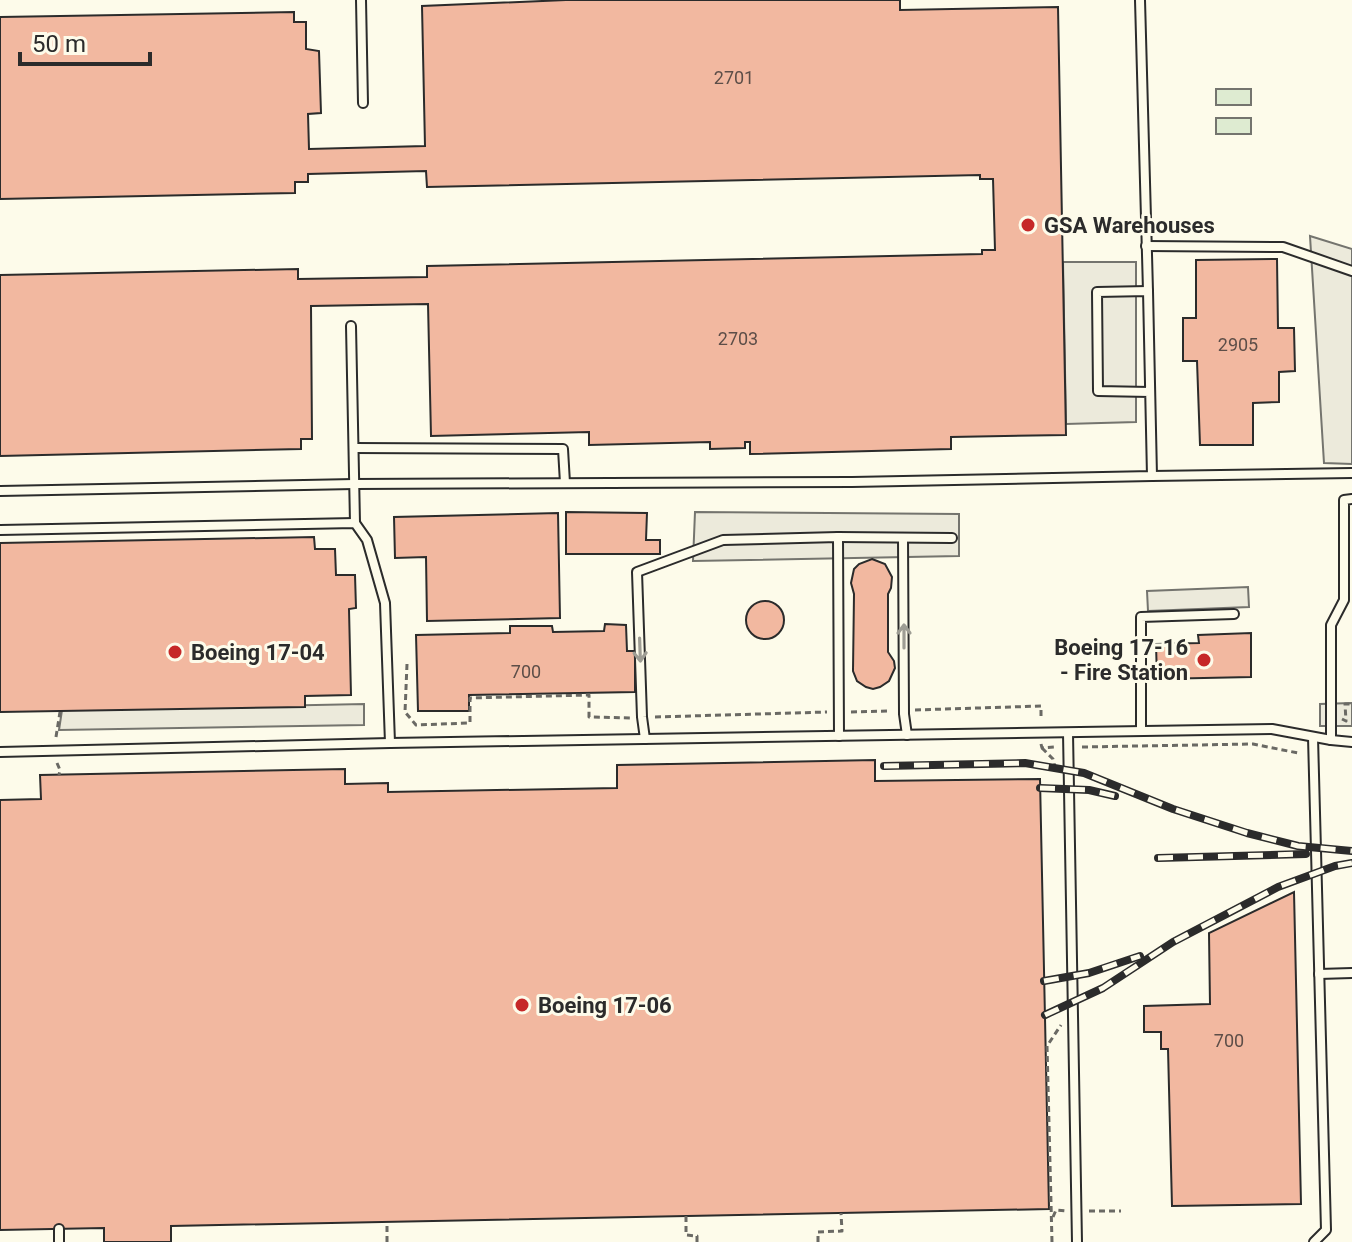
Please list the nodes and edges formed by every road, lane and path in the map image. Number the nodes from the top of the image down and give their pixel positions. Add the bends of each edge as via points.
1 (361, 0) edge
2 (1140, 0) edge
3 (363, 103) dead end
4 (1146, 246) junction
5 (1352, 271) edge
6 (1148, 291) junction
7 (351, 326) dead end
8 (1150, 392) junction
9 (354, 448) junction
10 (1352, 473) edge
11 (1152, 476) junction
12 (565, 483) junction
13 (354, 484) junction
14 (0, 491) edge
15 (1352, 499) edge
16 (355, 523) junction
17 (0, 530) edge
18 (838, 537) junction
19 (903, 538) junction
20 (952, 538) dead end
21 (1234, 614) dead end
22 (407, 664) dead end
23 (1352, 704) edge
24 (839, 712) junction
25 (904, 712) junction
26 (642, 717) junction
27 (1331, 717) junction
28 (1141, 731) junction
29 (1041, 733) junction
30 (1068, 733) junction
31 (907, 735) junction
32 (839, 736) junction
33 (1310, 737) junction
34 (645, 739) junction
35 (1331, 740) junction
36 (1352, 742) edge
37 (390, 743) junction
38 (1068, 747) junction
39 (1042, 748) junction
40 (0, 752) edge
41 (1055, 768) dead end
42 (1352, 973) edge
43 (1319, 974) junction
44 (1064, 1021) dead end
45 (841, 1213) dead end
46 (686, 1216) dead end
47 (387, 1222) dead end
48 (59, 1229) dead end
49 (59, 1242) edge
50 (387, 1242) edge
51 (697, 1242) edge
52 (818, 1242) edge
53 (1052, 1242) edge
54 (1077, 1242) edge
55 (1314, 1242) edge

1 - 3 lane
2 - 4 lane
4 - 5 lane via 1283,247
4 - 6 lane
6 - 8 lane
6 - 8 lane via 1097,292 1098,391
7 - 9 lane
8 - 11 lane
9 - 12 lane via 563,449
9 - 13 lane
10 - 11 lane
11 - 12 lane
12 - 13 lane
13 - 14 lane
13 - 16 lane
15 - 27 lane via 1344,500 1344,600 1331,625
16 - 17 lane
16 - 37 lane via 367,540 385,603
18 - 19 lane
18 - 24 lane
18 -> 26 lane via 723,540 637,572
19 - 20 lane
25 -> 19 lane
21 - 28 lane via 1141,617
22 - 26 path via 405,712 416,725 470,723 470,698 589,695 589,717
23 - 27 path via 1345,704 1346,721
24 - 25 path
24 - 26 path
24 - 32 lane
25 - 29 path via 1041,706
25 - 31 lane
26 - 34 lane
27 - 35 lane
28 - 30 lane
28 - 33 lane via 1272,729
29 - 30 lane
29 - 31 lane
29 - 39 path
30 - 38 lane
31 - 32 lane
32 - 34 lane
33 - 35 lane
33 - 38 path via 1298,753 1253,744
33 - 43 lane
34 - 37 lane
35 - 36 lane
37 - 40 lane
38 - 39 path
38 - 54 lane
39 - 41 path
42 - 43 lane
43 - 55 lane via 1326,1230
44 - 53 path via 1047,1046
45 - 52 path via 842,1231 818,1232
46 - 51 path via 686,1235 697,1236
47 - 50 path
48 - 49 lane

